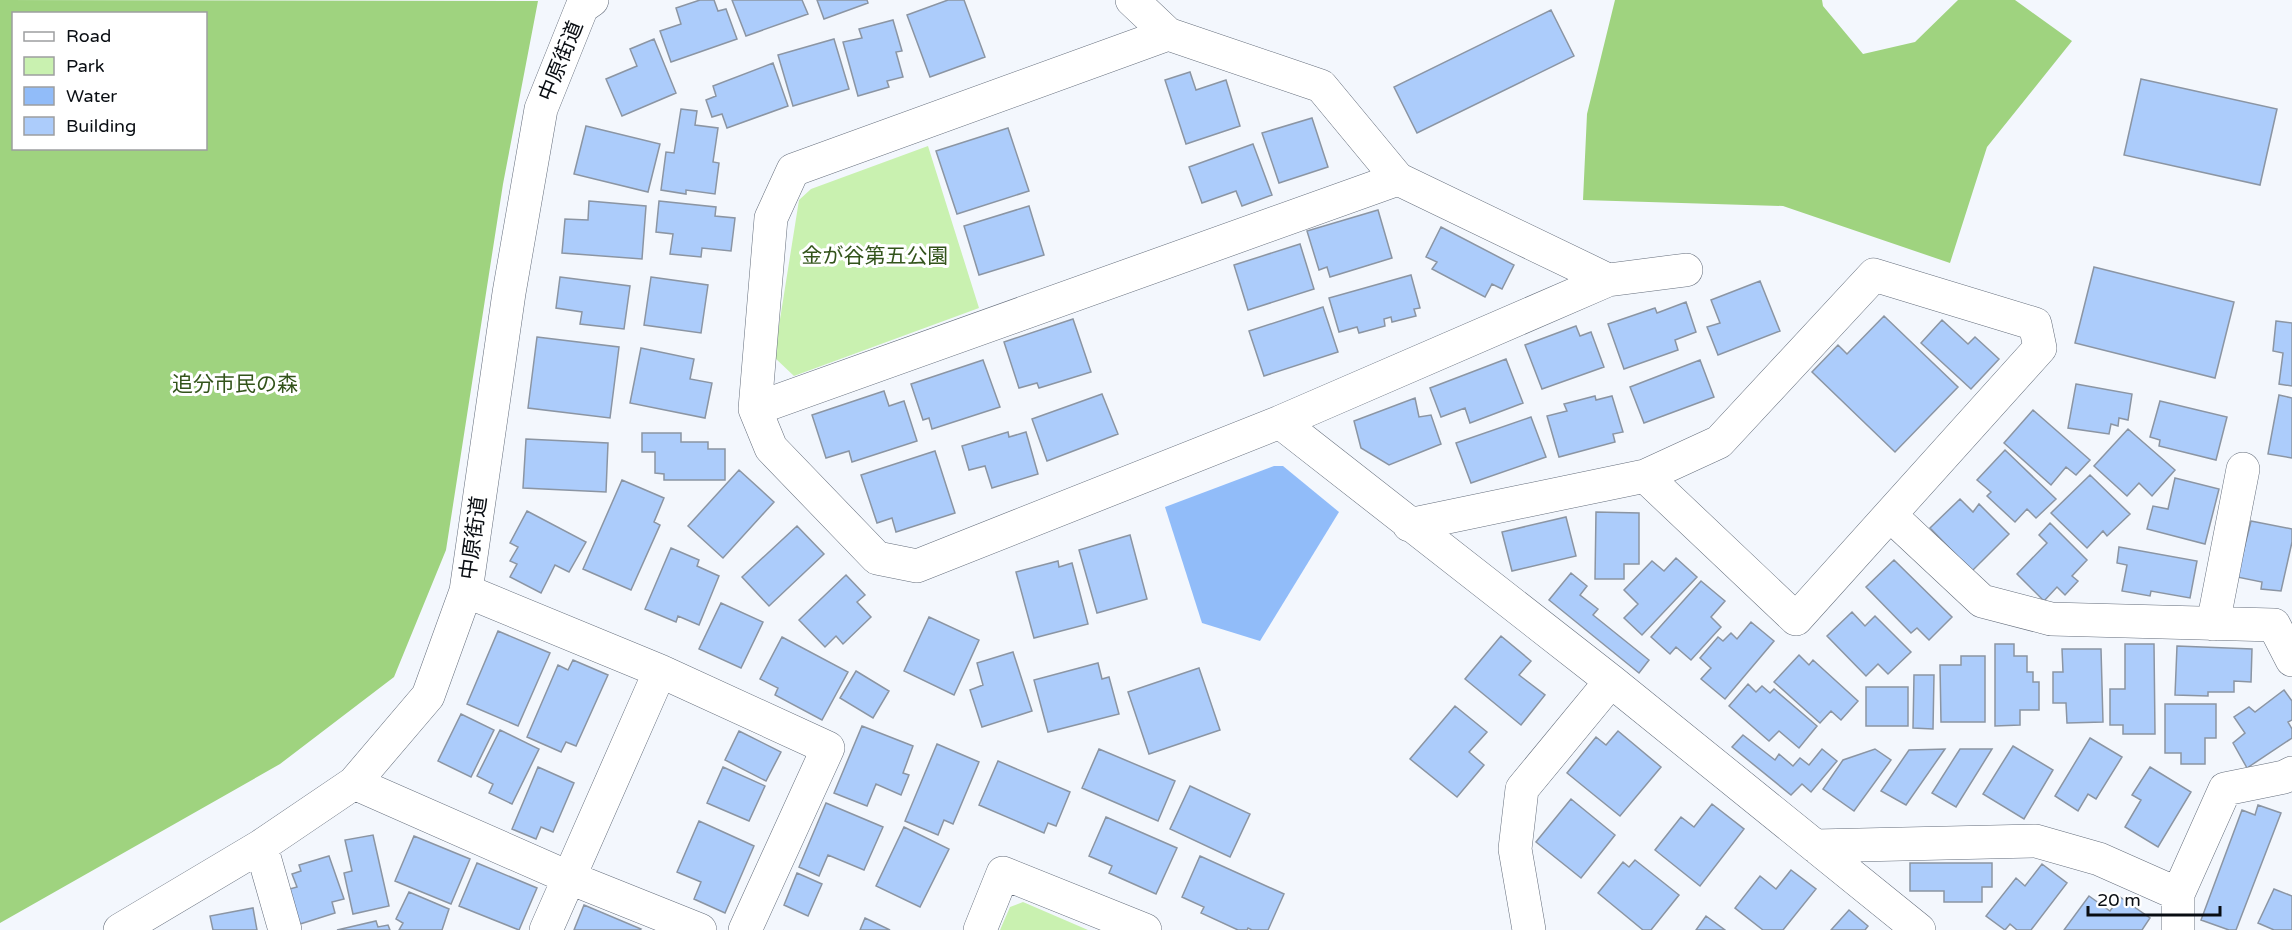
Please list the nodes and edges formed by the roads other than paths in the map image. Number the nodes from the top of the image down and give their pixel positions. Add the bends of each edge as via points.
1 (592, 0) edge
2 (1132, 0) edge
3 (1168, 34) junction
4 (1398, 179) junction
5 (1686, 270) dead end
6 (1608, 280) junction
7 (755, 409) junction
8 (1280, 422) junction
9 (2243, 469) dead end
10 (1645, 476) junction
11 (1890, 515) junction
12 (1409, 525) junction
13 (466, 591) junction
14 (2213, 624) junction
15 (2292, 660) edge
16 (660, 671) junction
17 (1611, 681) junction
18 (2292, 773) edge
19 (354, 783) junction
20 (261, 846) junction
21 (1815, 846) junction
22 (570, 878) junction
23 (2178, 894) junction
24 (120, 930) edge
25 (285, 930) edge
26 (546, 930) edge
27 (700, 930) edge
28 (745, 930) edge
29 (980, 930) edge
30 (1145, 930) edge
31 (1529, 930) edge
32 (1919, 930) edge
33 (2178, 930) edge

1 - 13 street, 中原街道 via 582,7 541,109 509,293
2 - 3 street
3 - 4 street via 1321,86
3 - 7 street via 793,170 771,218
4 - 6 street
4 - 7 street
5 - 6 street
6 - 8 street
7 - 8 street via 771,448 877,558 917,566
8 - 12 street
9 - 14 street
10 - 11 street via 1796,619
10 - 11 street via 1719,442 1874,275 2035,324 2040,348
10 - 12 street
11 - 14 street via 1982,601 2051,619
12 - 17 street
13 - 16 street
13 - 19 street, 中原街道 via 428,696
14 - 15 street via 2274,625
16 - 22 street
16 - 28 street via 828,748
17 - 21 street
17 - 31 street via 1522,789 1515,849
18 - 23 street via 2225,789
19 - 20 street, 中原街道
19 - 22 street
20 - 24 street, 中原街道
20 - 25 street
21 - 23 street via 2036,841 2099,859
21 - 32 street
22 - 26 street
22 - 27 street
23 - 33 street
29 - 30 street via 1003,873

